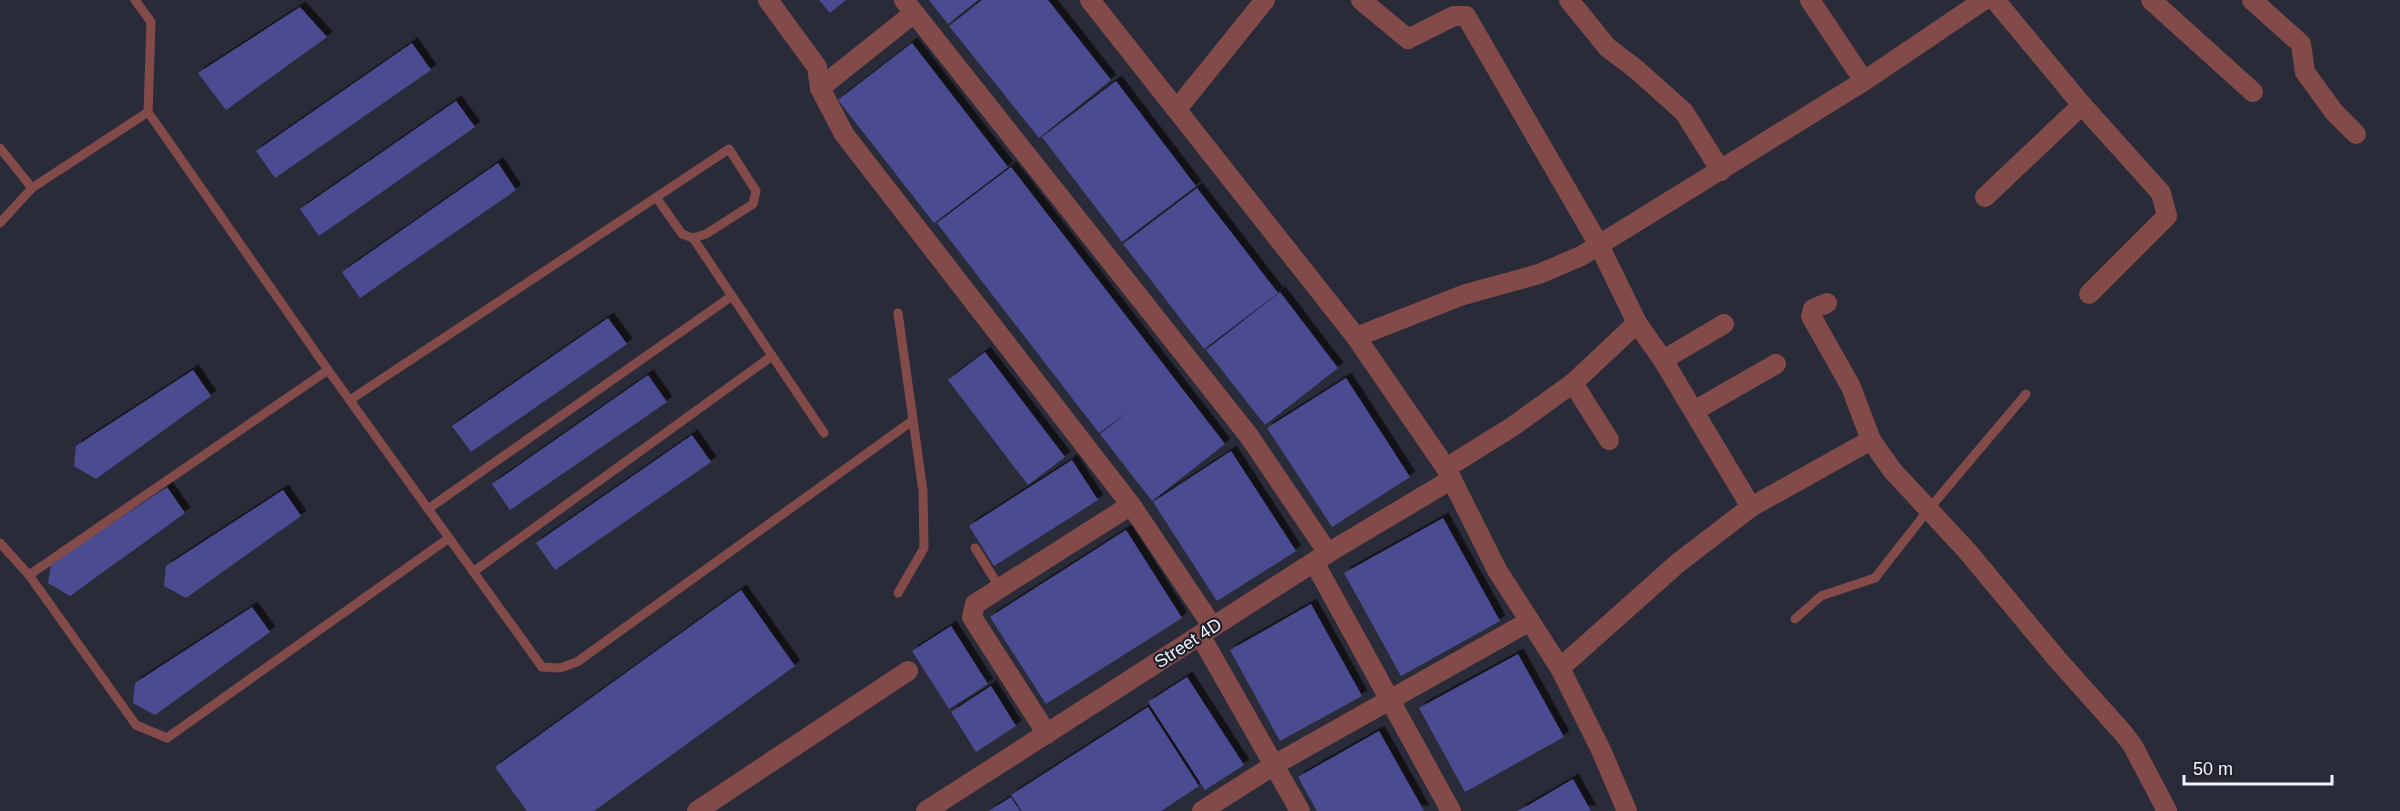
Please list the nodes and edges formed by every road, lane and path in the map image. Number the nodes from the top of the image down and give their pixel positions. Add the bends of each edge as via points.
1 (135, 0) edge
2 (768, 0) edge
3 (1090, 0) edge
4 (1265, 0) edge
5 (1361, 0) edge
6 (1569, 0) edge
7 (1810, 0) edge
8 (1984, 0) edge
9 (1995, 0) edge
10 (2151, 0) edge
11 (2252, 0) edge
12 (909, 6) edge
13 (1864, 81) junction
14 (820, 88) junction
15 (2253, 92) dead end
16 (2082, 105) junction
17 (1177, 109) junction
18 (148, 112) junction
19 (2356, 134) dead end
20 (0, 148) edge
21 (1721, 171) junction
22 (32, 188) junction
23 (656, 197) junction
24 (1985, 197) dead end
25 (0, 223) edge
26 (693, 238) junction
27 (1599, 245) junction
28 (2089, 294) dead end
29 (732, 296) junction
30 (1827, 303) dead end
31 (898, 313) dead end
32 (1637, 323) junction
33 (1724, 324) dead end
34 (1356, 337) junction
35 (772, 356) junction
36 (1664, 360) junction
37 (1776, 364) dead end
38 (328, 370) junction
39 (1573, 383) junction
40 (2026, 394) dead end
41 (350, 400) junction
42 (1694, 411) junction
43 (912, 421) junction
44 (824, 433) dead end
45 (1609, 440) dead end
46 (1871, 440) junction
47 (1449, 473) junction
48 (1131, 505) junction
49 (1751, 507) junction
50 (428, 509) junction
51 (1929, 509) junction
52 (449, 538) junction
53 (0, 543) edge
54 (975, 548) dead end
55 (1321, 558) junction
56 (473, 572) junction
57 (29, 575) junction
58 (1000, 588) junction
59 (898, 593) dead end
60 (1794, 619) dead end
61 (1530, 621) junction
62 (1206, 631) junction
63 (1560, 668) junction
64 (908, 671) dead end
65 (1389, 698) junction
66 (1047, 734) junction
67 (1274, 765) junction
68 (696, 811) edge
69 (926, 811) edge
70 (1202, 811) edge
71 (1300, 811) edge
72 (1451, 811) edge
73 (1627, 811) edge
74 (2167, 811) edge

1 - 18 lane via 151,22
2 - 14 street via 817,67
3 - 17 street
4 - 17 street
5 - 27 street via 1408,39 1454,16 1466,16
6 - 21 street via 1607,47 1684,112
7 - 13 street
8 - 13 street
9 - 16 street
10 - 15 street
11 - 19 street via 2301,44 2305,72 2334,112
12 - 14 street
12 - 55 street via 1250,436
13 - 21 street
14 - 48 street via 844,134
16 - 24 street
16 - 28 street via 2161,193 2167,216
17 - 34 street
18 - 22 lane
18 - 38 lane
20 - 22 lane
21 - 27 street
22 - 25 lane
23 - 26 lane via 682,234
23 - 26 lane via 729,149 756,191 753,204
23 - 41 lane
26 - 29 lane
27 - 32 street
27 - 34 street via 1539,274 1463,295
29 - 35 lane
29 - 50 lane
30 - 46 street via 1814,309 1810,316 1851,387
31 - 43 lane
32 - 36 street
32 - 39 street, Street 4D
33 - 36 street
34 - 47 street
35 - 44 lane
35 - 56 lane
36 - 42 street
37 - 42 street
38 - 41 lane
38 - 57 lane
39 - 45 street
39 - 47 street, Street 4D
40 - 51 lane
41 - 50 lane
42 - 49 street
43 - 56 lane via 578,662 560,668 542,667
43 - 59 lane via 923,491 924,548
46 - 49 street
46 - 51 street via 1892,470
47 - 55 street, Street 4D
47 - 61 street via 1497,570
48 - 58 street
48 - 62 street
49 - 63 street via 1678,563
50 - 52 lane
51 - 60 lane via 1875,578 1821,596
51 - 74 street via 2124,734
52 - 56 lane
52 - 57 lane via 167,738 136,725
53 - 57 lane
54 - 58 lane
55 - 62 street, Street 4D
55 - 65 street
58 - 66 street via 975,604 972,617
61 - 63 street
61 - 65 street
62 - 66 street, Street 4D
62 - 67 street
63 - 73 street
64 - 68 street
65 - 67 street
65 - 72 street
66 - 69 street, Street 4D
67 - 70 street
67 - 71 street

